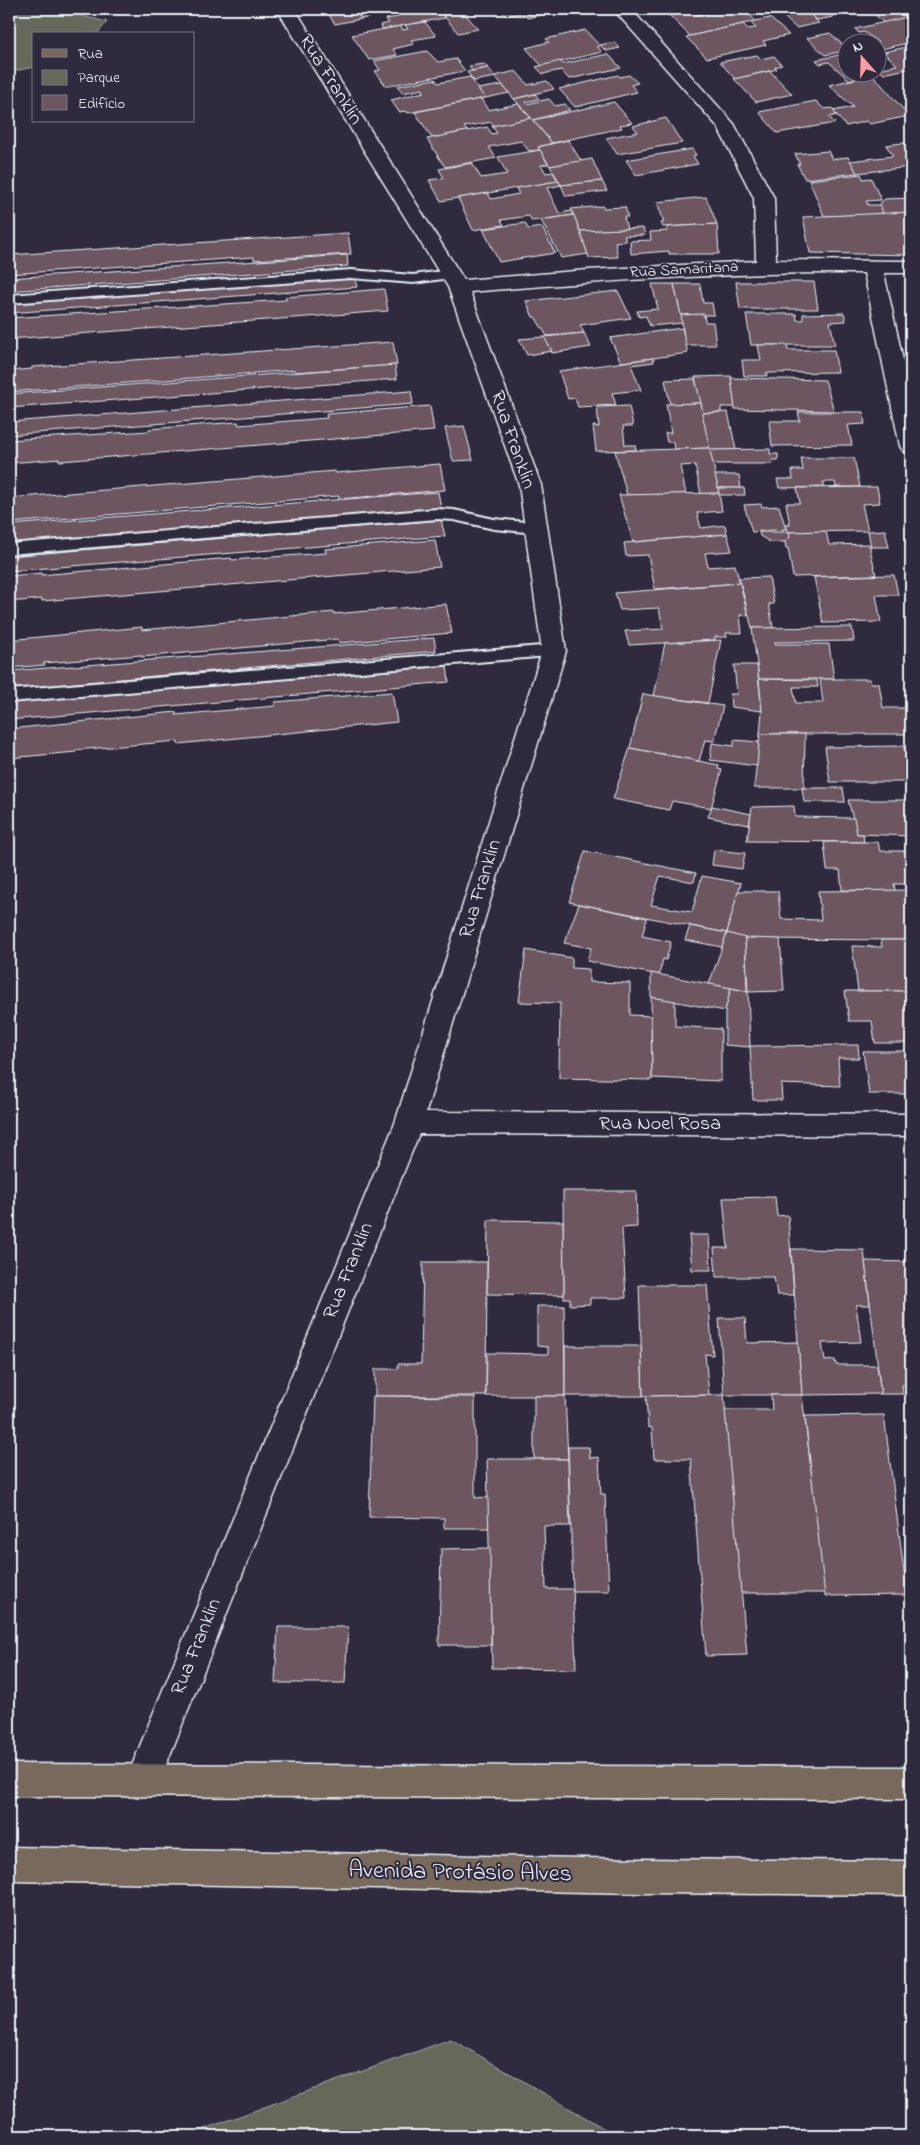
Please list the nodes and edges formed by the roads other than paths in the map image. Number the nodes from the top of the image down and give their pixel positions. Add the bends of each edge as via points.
1 (286, 9) edge
2 (622, 9) edge
3 (766, 266) junction
4 (911, 266) edge
5 (873, 267) junction
6 (454, 281) junction
7 (9, 299) edge
8 (911, 446) edge
9 (536, 528) junction
10 (9, 549) edge
11 (554, 651) junction
12 (9, 696) edge
13 (409, 1122) junction
14 (911, 1125) edge
15 (9, 1780) edge
16 (144, 1780) junction
17 (911, 1783) edge
18 (9, 1864) edge
19 (911, 1878) edge

1 - 6 street, Rua Franklin
2 - 3 street via 725,124 764,198
3 - 5 street, Rua Samaritana
3 - 6 street, Rua Samaritana
4 - 5 street, Rua Samaritana
5 - 8 street
6 - 7 lane via 351,274
6 - 9 street, Rua Franklin via 530,485
9 - 10 lane via 437,514
9 - 11 street, Rua Franklin
11 - 12 lane
11 - 13 street, Rua Franklin
13 - 14 street, Rua Noel Rosa
13 - 16 street, Rua Franklin
15 - 16 main road
16 - 17 main road
18 - 19 main road, Avenida Protásio Alves

